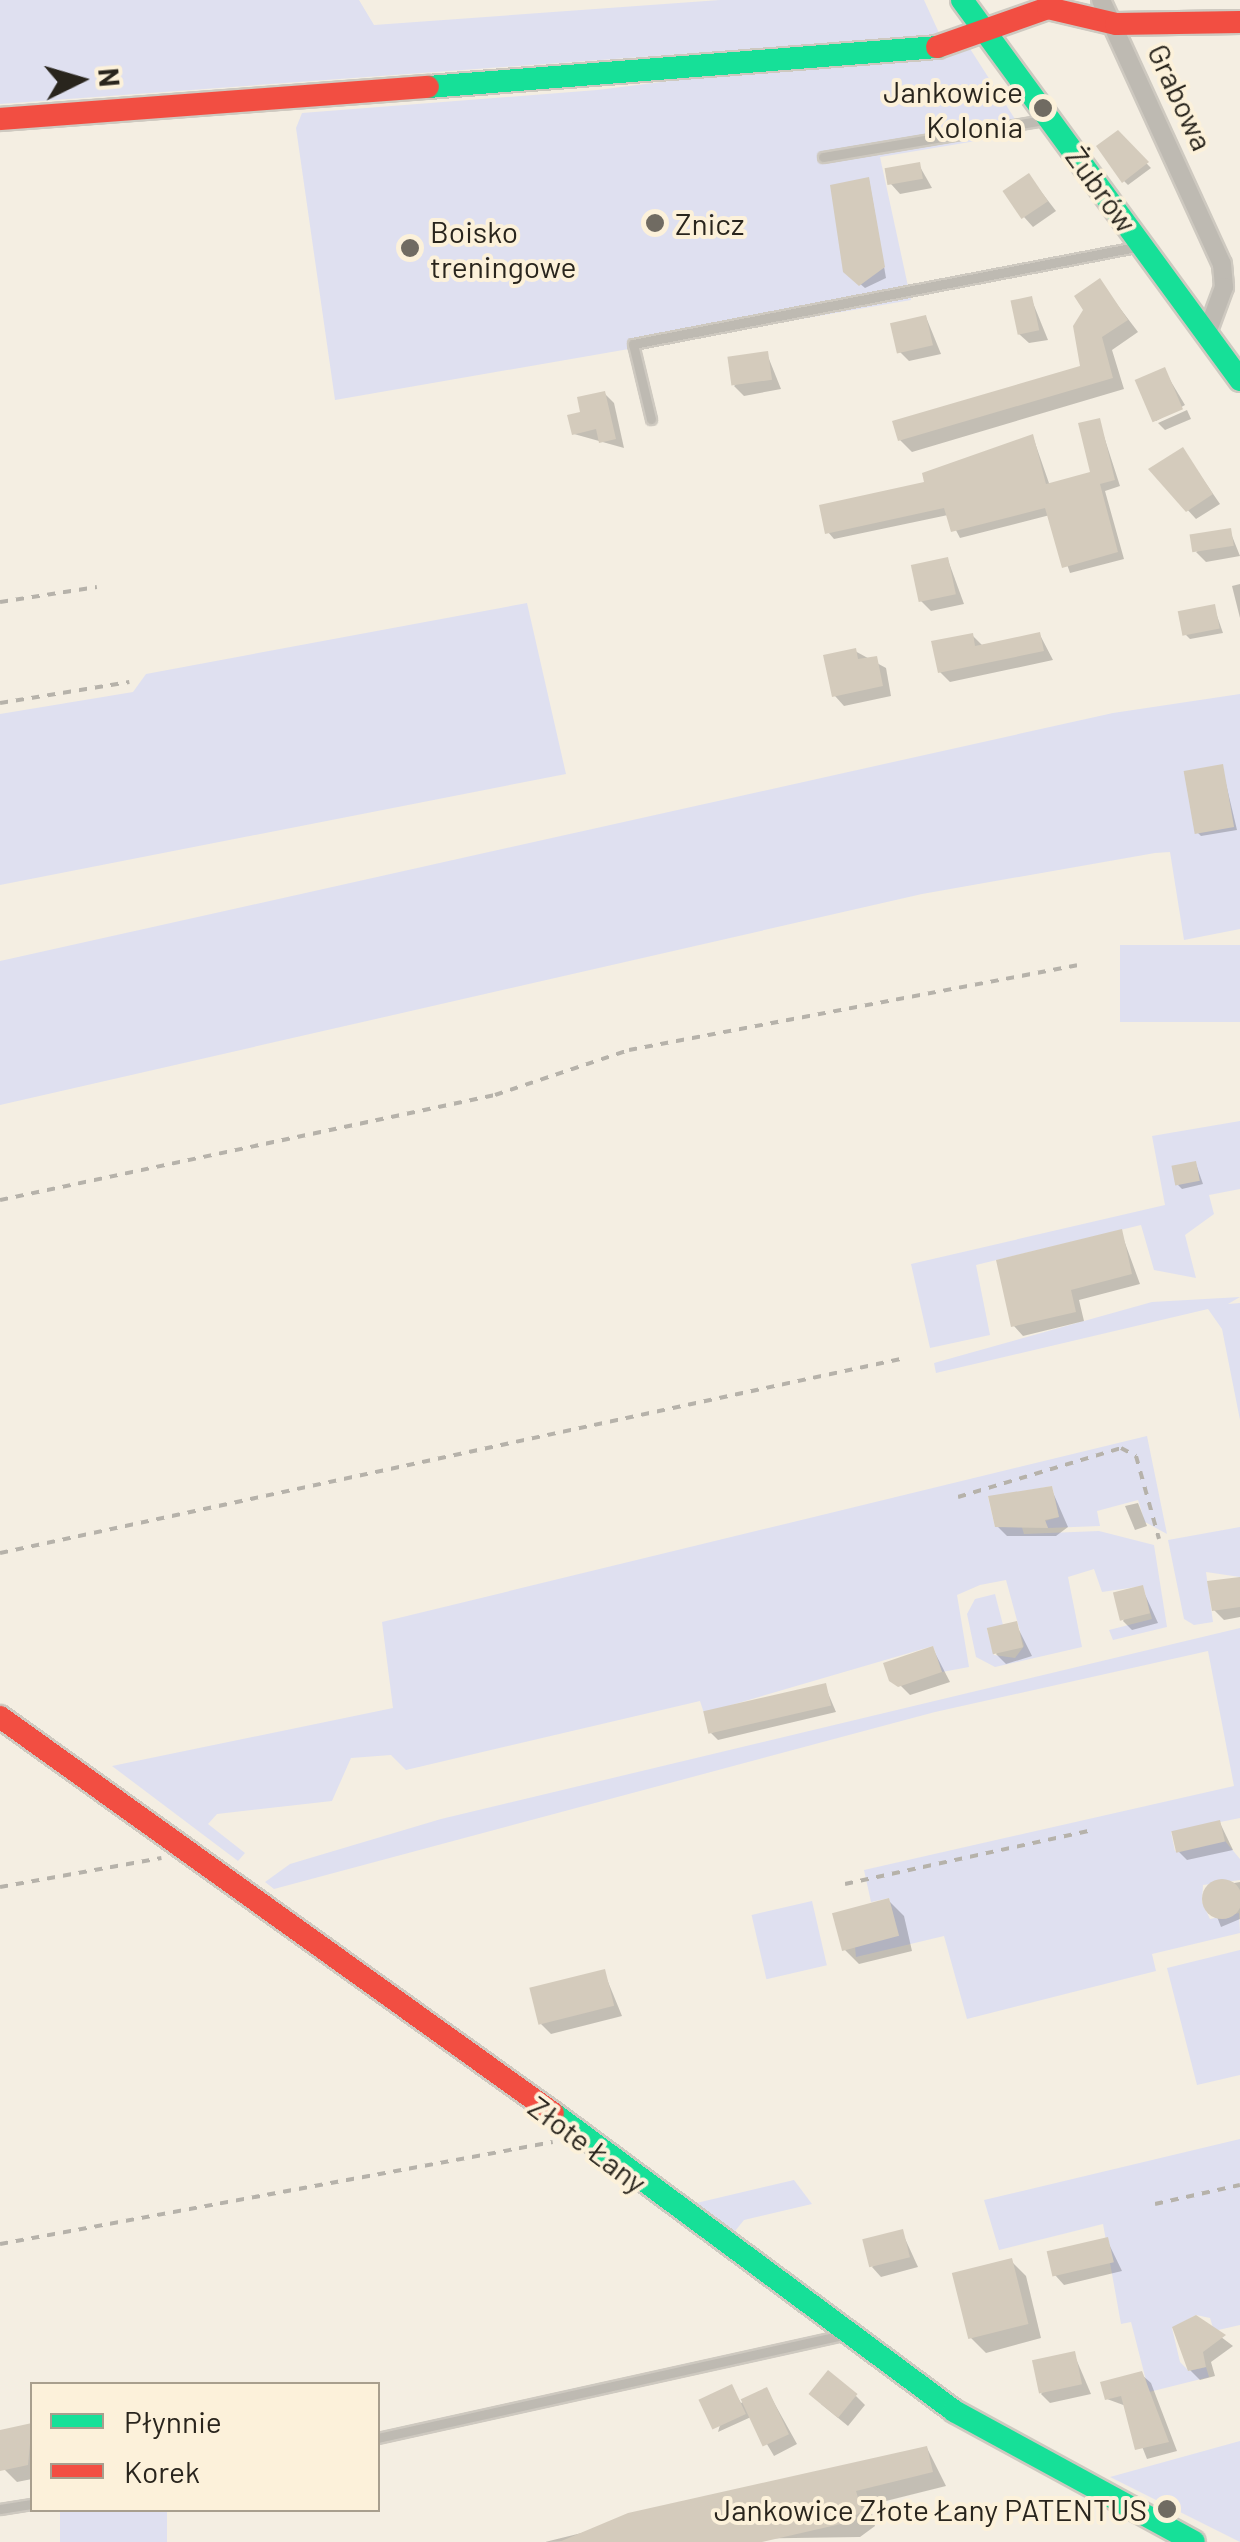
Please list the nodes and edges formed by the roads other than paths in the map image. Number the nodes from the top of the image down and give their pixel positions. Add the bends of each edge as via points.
1 (962, 0) edge
2 (1102, 0) edge
3 (1240, 22) edge
4 (1116, 24) junction
5 (984, 30) junction
6 (0, 118) edge
7 (1051, 118) junction
8 (823, 157) dead end
9 (1144, 246) junction
10 (1207, 333) junction
11 (1240, 380) edge
12 (651, 418) dead end
13 (0, 1717) edge
14 (846, 2334) junction
15 (380, 2438) edge
16 (30, 2504) edge
17 (0, 2509) edge
18 (1189, 2541) edge

1 - 5 street, Żubrów
2 - 4 street, Grabowa
3 - 4 street
4 - 5 street via 1048,8
4 - 10 street, Grabowa via 1222,264 1224,287
5 - 6 street via 930,50 815,61
5 - 7 street, Żubrów
7 - 8 lane
7 - 9 street, Żubrów
9 - 10 street, Żubrów
9 - 12 lane via 633,344
10 - 11 street, Żubrów
13 - 14 street, Złote Łany via 188,1846
14 - 15 lane
14 - 18 street, Złote Łany via 954,2412
16 - 17 lane

